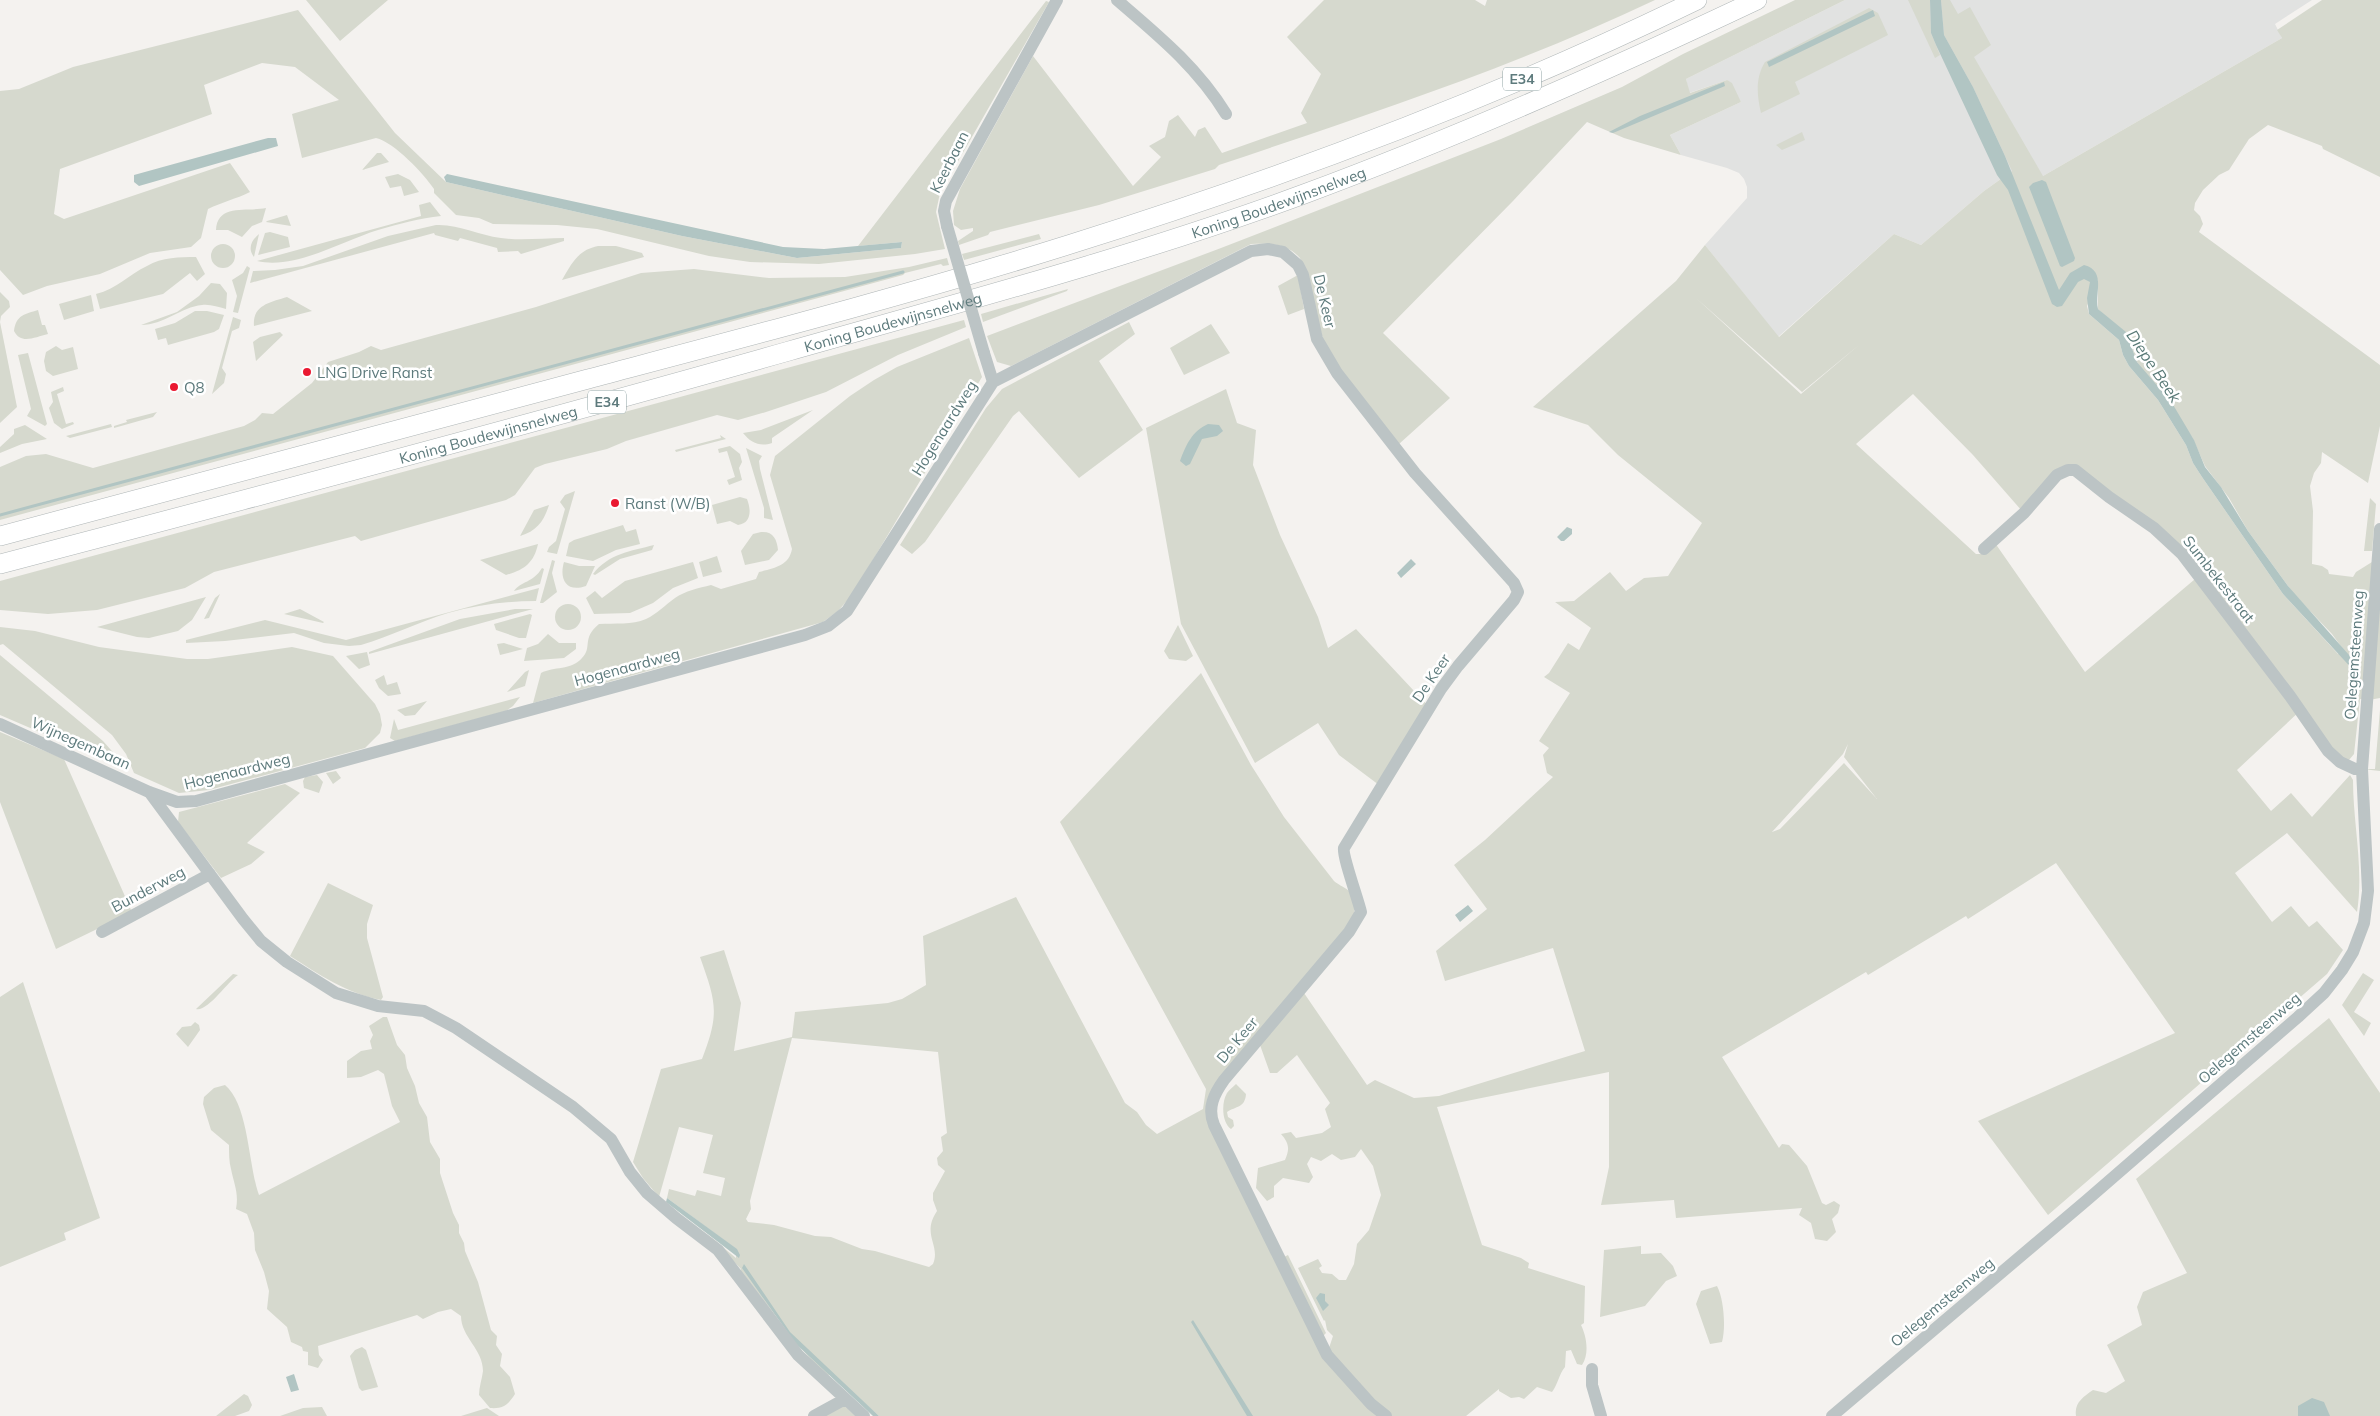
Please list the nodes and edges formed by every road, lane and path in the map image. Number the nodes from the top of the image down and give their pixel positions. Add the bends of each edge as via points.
1 (1056, 0) edge
2 (1117, 0) edge
3 (1697, 0) edge
4 (1757, 0) edge
5 (1226, 114) dead end
6 (993, 382) junction
7 (2380, 529) edge
8 (0, 536) edge
9 (1984, 549) dead end
10 (0, 564) edge
11 (0, 724) edge
12 (2362, 770) junction
13 (149, 792) junction
14 (210, 874) junction
15 (102, 932) dead end
16 (1592, 1369) dead end
17 (845, 1398) junction
18 (814, 1416) edge
19 (864, 1416) edge
20 (1386, 1416) edge
21 (1601, 1416) edge
22 (1832, 1416) edge

1 - 6 street, Keerbaan, bridge via 946,201 944,211
2 - 5 street via 1177,52 1198,74
3 - 8 highway, Koning Boudewijnsnelweg / E34 via 1426,119 1202,201 1071,244 781,328
4 - 10 highway, Koning Boudewijnsnelweg / E34 via 1537,100 1410,153 1270,206 1079,270 646,392
6 - 13 street, Hogenaardweg via 865,586 847,611 828,626 805,635 196,801 177,802
6 - 20 street, De Keer via 1251,251 1268,249 1283,252 1298,264 1303,275 1317,339 1337,374 1415,473 1514,583 1518,592 1441,689 1344,848 1361,912 1349,932 1224,1080 1211,1108 1214,1125 1327,1355
7 - 12 street, Oelegemsteenweg
9 - 12 street, Sumbekestraat via 2024,513 2057,475 2075,470 2166,538 2286,690 2328,751 2340,762
11 - 13 street, Wijnegembaan
12 - 22 street, Oelegemsteenweg via 2367,906 2356,945 2334,982 2094,1194
13 - 14 street
14 - 15 street, Bunderweg
14 - 17 street via 261,941 308,976 336,993 378,1006 424,1011 456,1028 573,1107 611,1139 647,1193 718,1250 798,1354
16 - 21 street via 1592,1386
17 - 18 street
17 - 19 street

